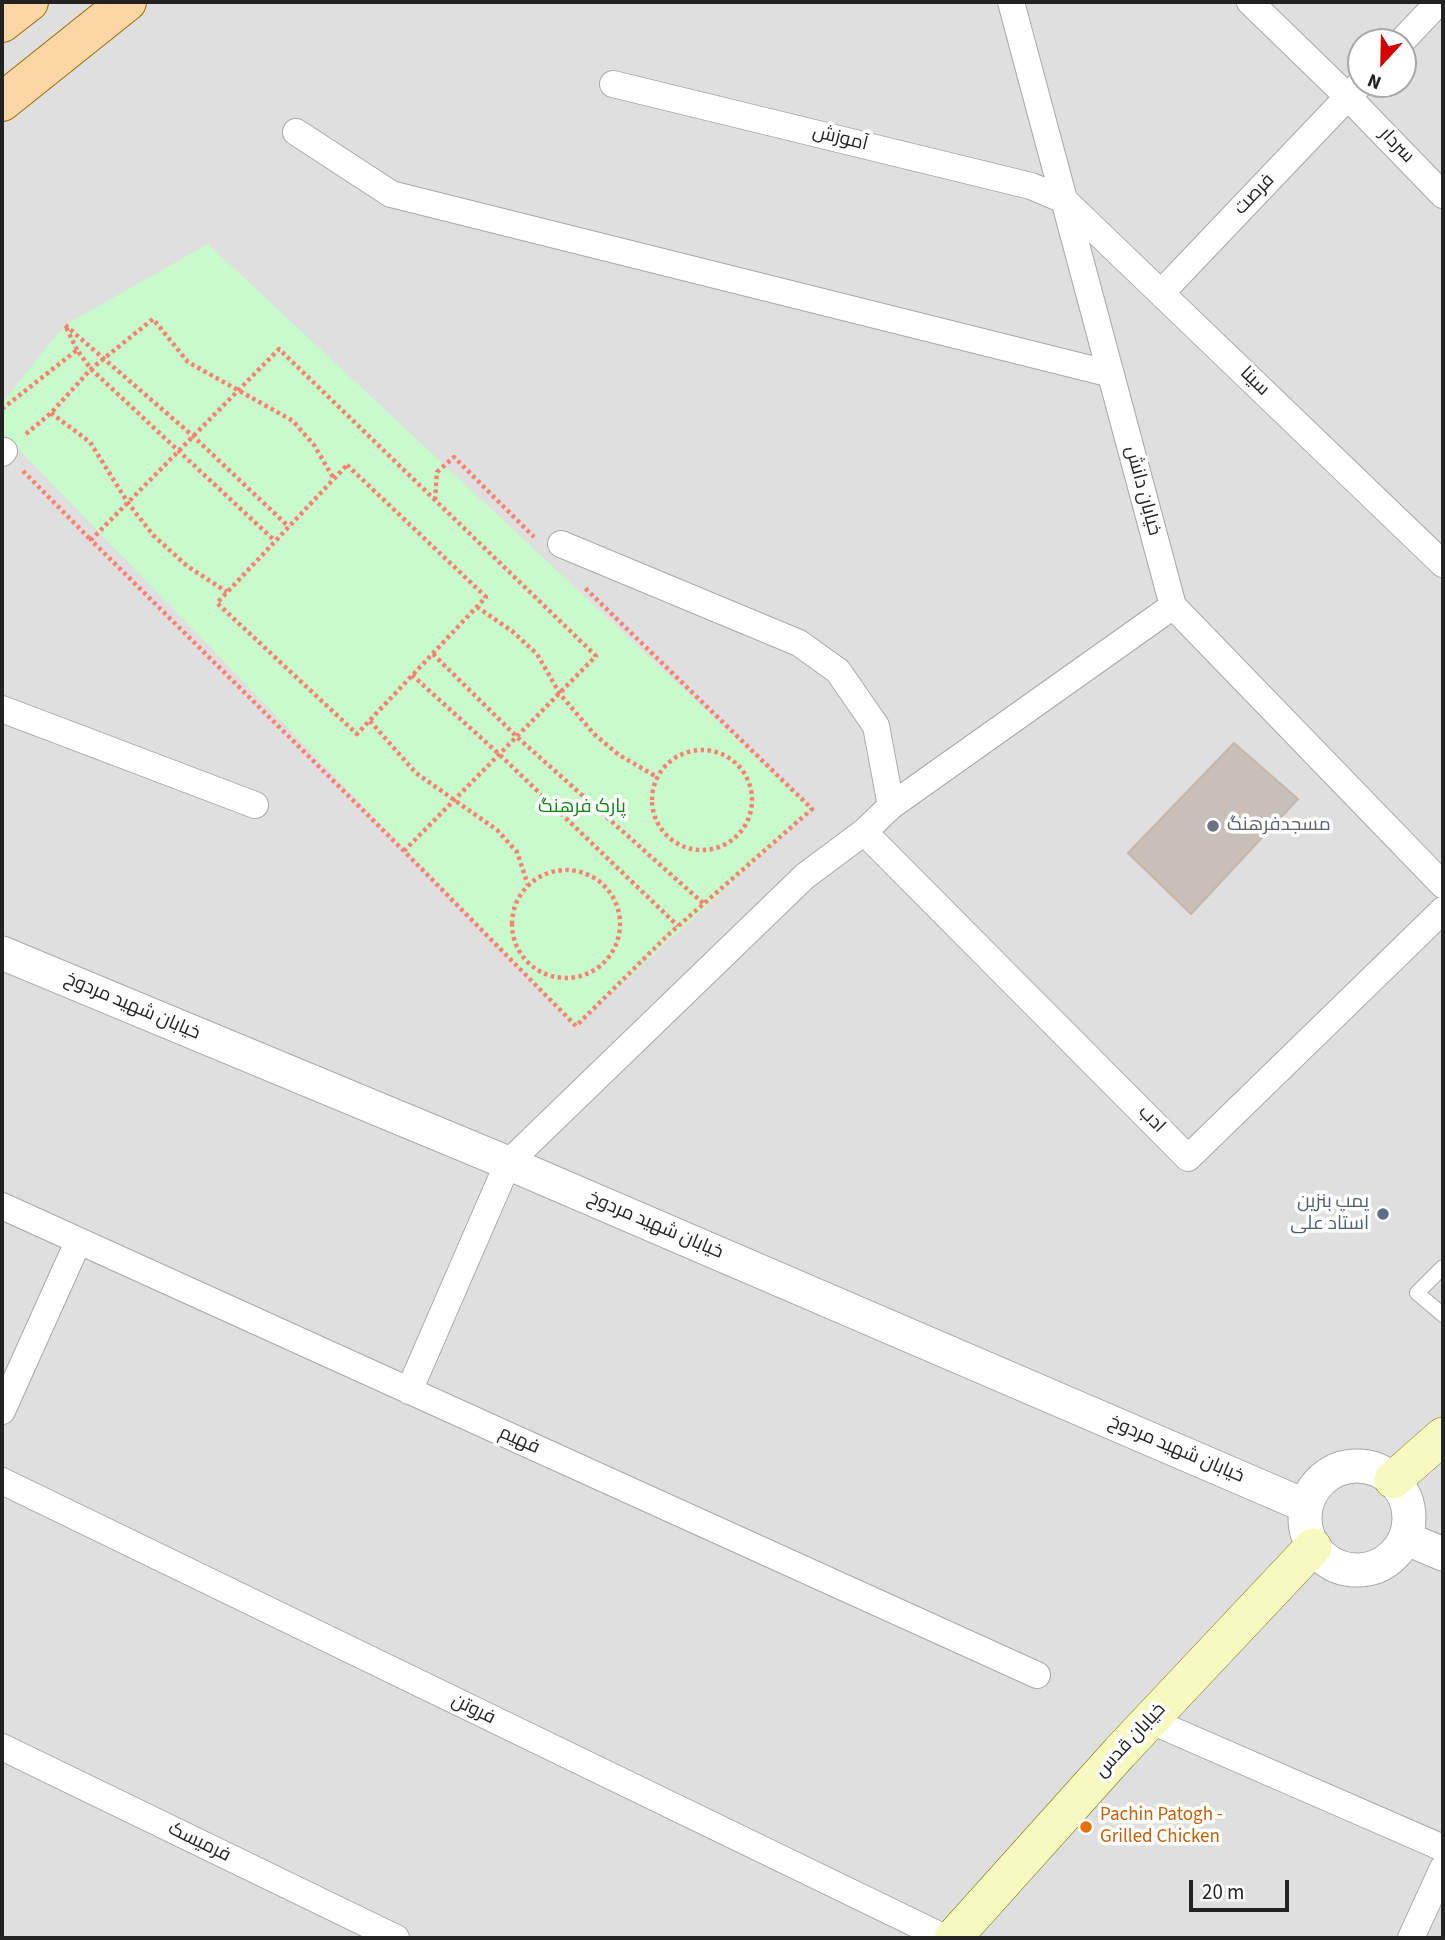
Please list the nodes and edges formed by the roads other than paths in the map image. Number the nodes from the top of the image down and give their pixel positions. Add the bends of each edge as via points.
1 (29, 2) edge
2 (127, 2) edge
3 (1011, 2) edge
4 (1250, 2) edge
5 (1439, 2) edge
6 (2, 23) edge
7 (1414, 28) edge
8 (1347, 83) edge
9 (613, 84) dead end
10 (1347, 98) edge
11 (1362, 98) edge
12 (2, 102) edge
13 (296, 132) dead end
14 (1443, 195) edge
15 (1064, 200) junction
16 (1161, 293) junction
17 (1111, 374) junction
18 (552, 545) road end
19 (1443, 564) edge
20 (1173, 606) junction
21 (2, 709) edge
22 (256, 805) dead end
23 (891, 806) junction
24 (864, 832) junction
25 (1443, 885) edge
26 (1443, 910) edge
27 (2, 953) edge
28 (508, 1163) junction
29 (2, 1206) edge
30 (78, 1242) junction
31 (1443, 1267) edge
32 (1443, 1315) edge
33 (409, 1391) junction
34 (2, 1411) edge
35 (1443, 1436) edge
36 (1393, 1480) junction
37 (2, 1481) edge
38 (1306, 1506) junction
39 (1405, 1538) junction
40 (1313, 1547) junction
41 (1443, 1554) edge
42 (1037, 1675) dead end
43 (1149, 1720) junction
44 (2, 1747) edge
45 (1443, 1848) edge
46 (1443, 1868) edge
47 (396, 1938) edge
48 (945, 1938) edge
49 (953, 1938) edge
50 (1411, 1938) edge

1 - 6 main road
2 - 12 main road
3 - 15 street, خیابان دانش
4 - 8 street, سردار
5 - 7 street
9 - 15 street, آموزش via 1031,186
10 - 16 street, فرصت
11 - 14 street, سردار
13 - 17 street via 391,194
15 - 16 street, سینا
15 - 17 street, خیابان دانش
16 - 19 street, سینا
17 - 20 street, خیابان دانش
18 - 23 street via 799,643 838,671 876,726
20 - 23 street
20 - 25 street, خیابان دانش
21 - 22 street
23 - 24 street
24 - 26 street, ادب via 1188,1158
24 - 28 street via 805,876
27 - 28 street, خیابان شهید مردوخ
28 - 33 street
28 - 38 street, خیابان شهید مردوخ
29 - 30 street, فهیم
30 - 33 street, فهیم
30 - 34 street
31 - 32 lane via 1417,1293
33 - 42 street, فهیم
35 - 36 main road
36 - 38 street via 1365,1467 1350,1466 1322,1480
36 - 39 street via 1408,1507
37 - 48 street, فروتن
38 - 40 street via 1307,1534
39 - 40 street via 1395,1554 1362,1570 1343,1568
39 - 41 street
40 - 43 main road, خیابان قدس
43 - 45 street
43 - 49 main road, خیابان قدس
44 - 47 street, فرمیسک
46 - 50 street

